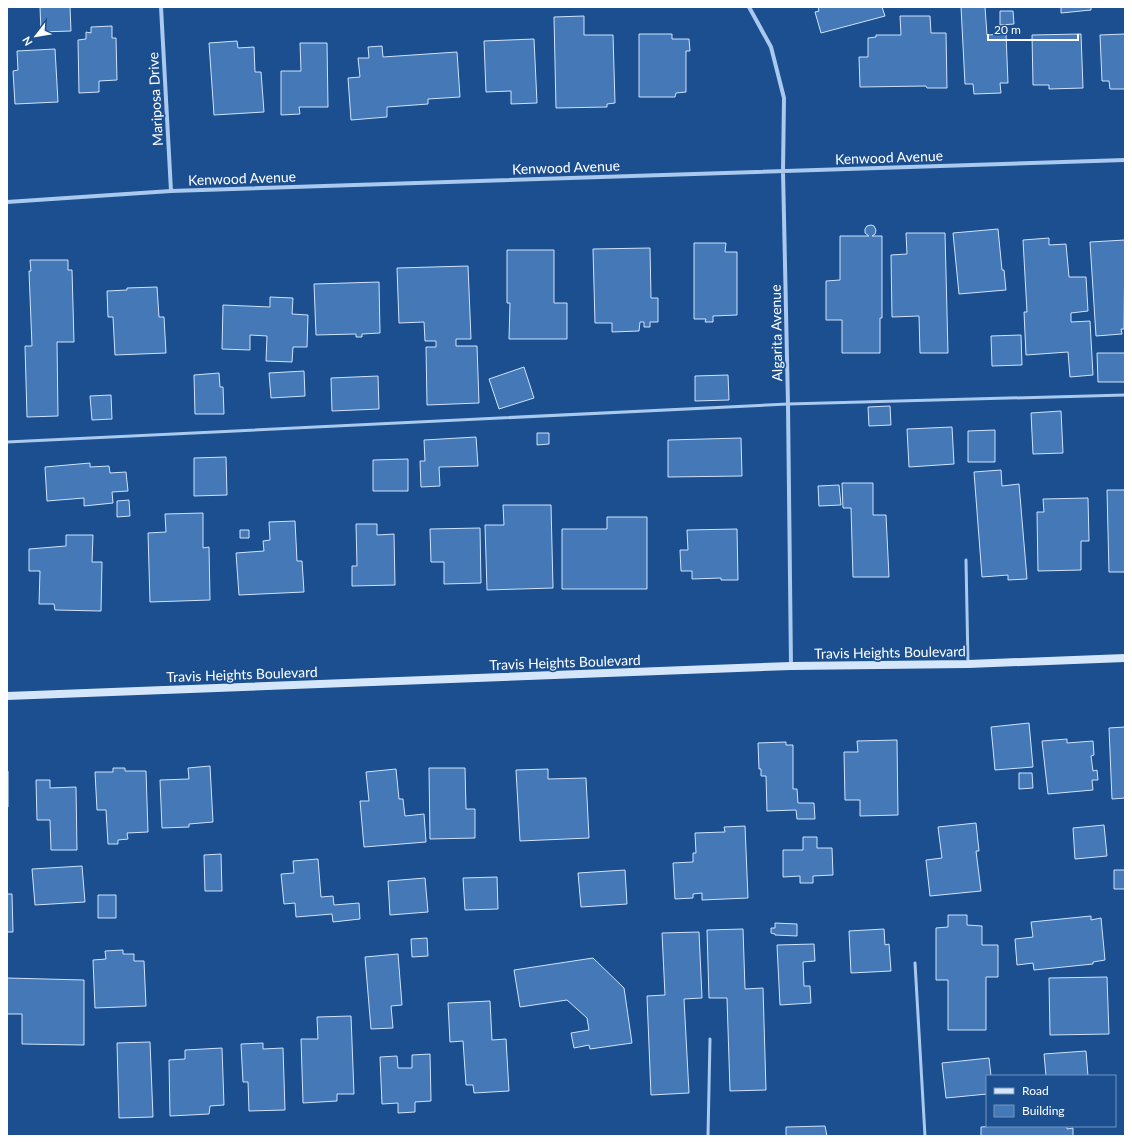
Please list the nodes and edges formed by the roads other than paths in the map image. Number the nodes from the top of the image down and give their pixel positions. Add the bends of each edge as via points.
1 (161, 7) edge
2 (749, 7) edge
3 (1125, 160) edge
4 (783, 171) junction
5 (171, 191) junction
6 (7, 202) edge
7 (1125, 395) edge
8 (788, 404) junction
9 (7, 442) edge
10 (966, 560) dead end
11 (1125, 658) edge
12 (968, 664) junction
13 (791, 666) junction
14 (7, 696) edge
15 (915, 963) dead end
16 (710, 1039) dead end
17 (708, 1136) edge
18 (925, 1136) edge

1 - 5 street, Mariposa Drive
2 - 4 street, Algarita Avenue via 771,47 784,98
3 - 4 street, Kenwood Avenue
4 - 5 street, Kenwood Avenue
4 - 8 street, Algarita Avenue
5 - 6 street, Kenwood Avenue
7 - 8 lane
8 - 9 lane
8 - 13 street, Algarita Avenue
10 - 12 lane
11 - 12 street, Travis Heights Boulevard
12 - 13 street, Travis Heights Boulevard
13 - 14 street, Travis Heights Boulevard
15 - 18 lane
16 - 17 lane

